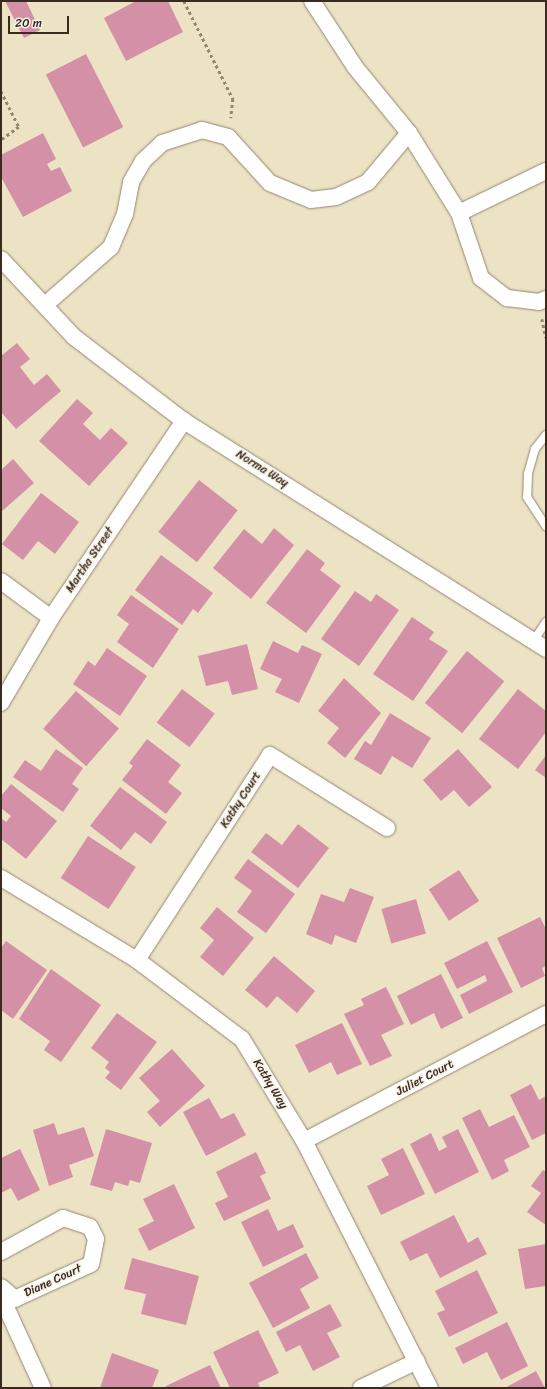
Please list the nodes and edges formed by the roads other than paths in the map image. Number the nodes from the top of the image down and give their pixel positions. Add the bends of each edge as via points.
1 (316, 3) edge
2 (409, 133) junction
3 (546, 171) edge
4 (459, 213) junction
5 (1, 259) edge
6 (546, 299) edge
7 (44, 306) junction
8 (184, 421) junction
9 (546, 435) edge
10 (546, 526) edge
11 (1, 580) edge
12 (51, 618) junction
13 (546, 622) edge
14 (540, 644) edge
15 (1, 703) edge
16 (386, 828) dead end
17 (1, 878) edge
18 (137, 960) junction
19 (546, 1014) edge
20 (304, 1141) junction
21 (1, 1252) edge
22 (1, 1287) edge
23 (1, 1296) edge
24 (417, 1361) junction
25 (43, 1388) edge
26 (361, 1388) edge
27 (430, 1388) edge

1 - 2 street via 355,67
2 - 4 street
2 - 7 street via 368,182 336,197 311,200 270,183 228,137 202,130 162,143 143,161 131,182 125,214 111,247
3 - 4 street
4 - 6 street via 480,278 507,298 539,302
5 - 7 street, Norma Way
7 - 8 street, Norma Way via 74,337
8 - 12 street, Martha Street
8 - 14 street, Norma Way
9 - 10 lane via 535,449 528,474 527,497
11 - 12 street
12 - 15 street, Martha Street
13 - 14 lane
16 - 18 street, Kathy Court via 270,755
17 - 18 street, Kathy Way
18 - 20 street, Kathy Way via 242,1039
19 - 20 street, Juliet Court
20 - 24 street, Kathy Way
21 - 22 street, Diane Court via 63,1218 90,1227 96,1239 91,1264 15,1299
23 - 25 street
24 - 26 street
24 - 27 street, Kathy Way

